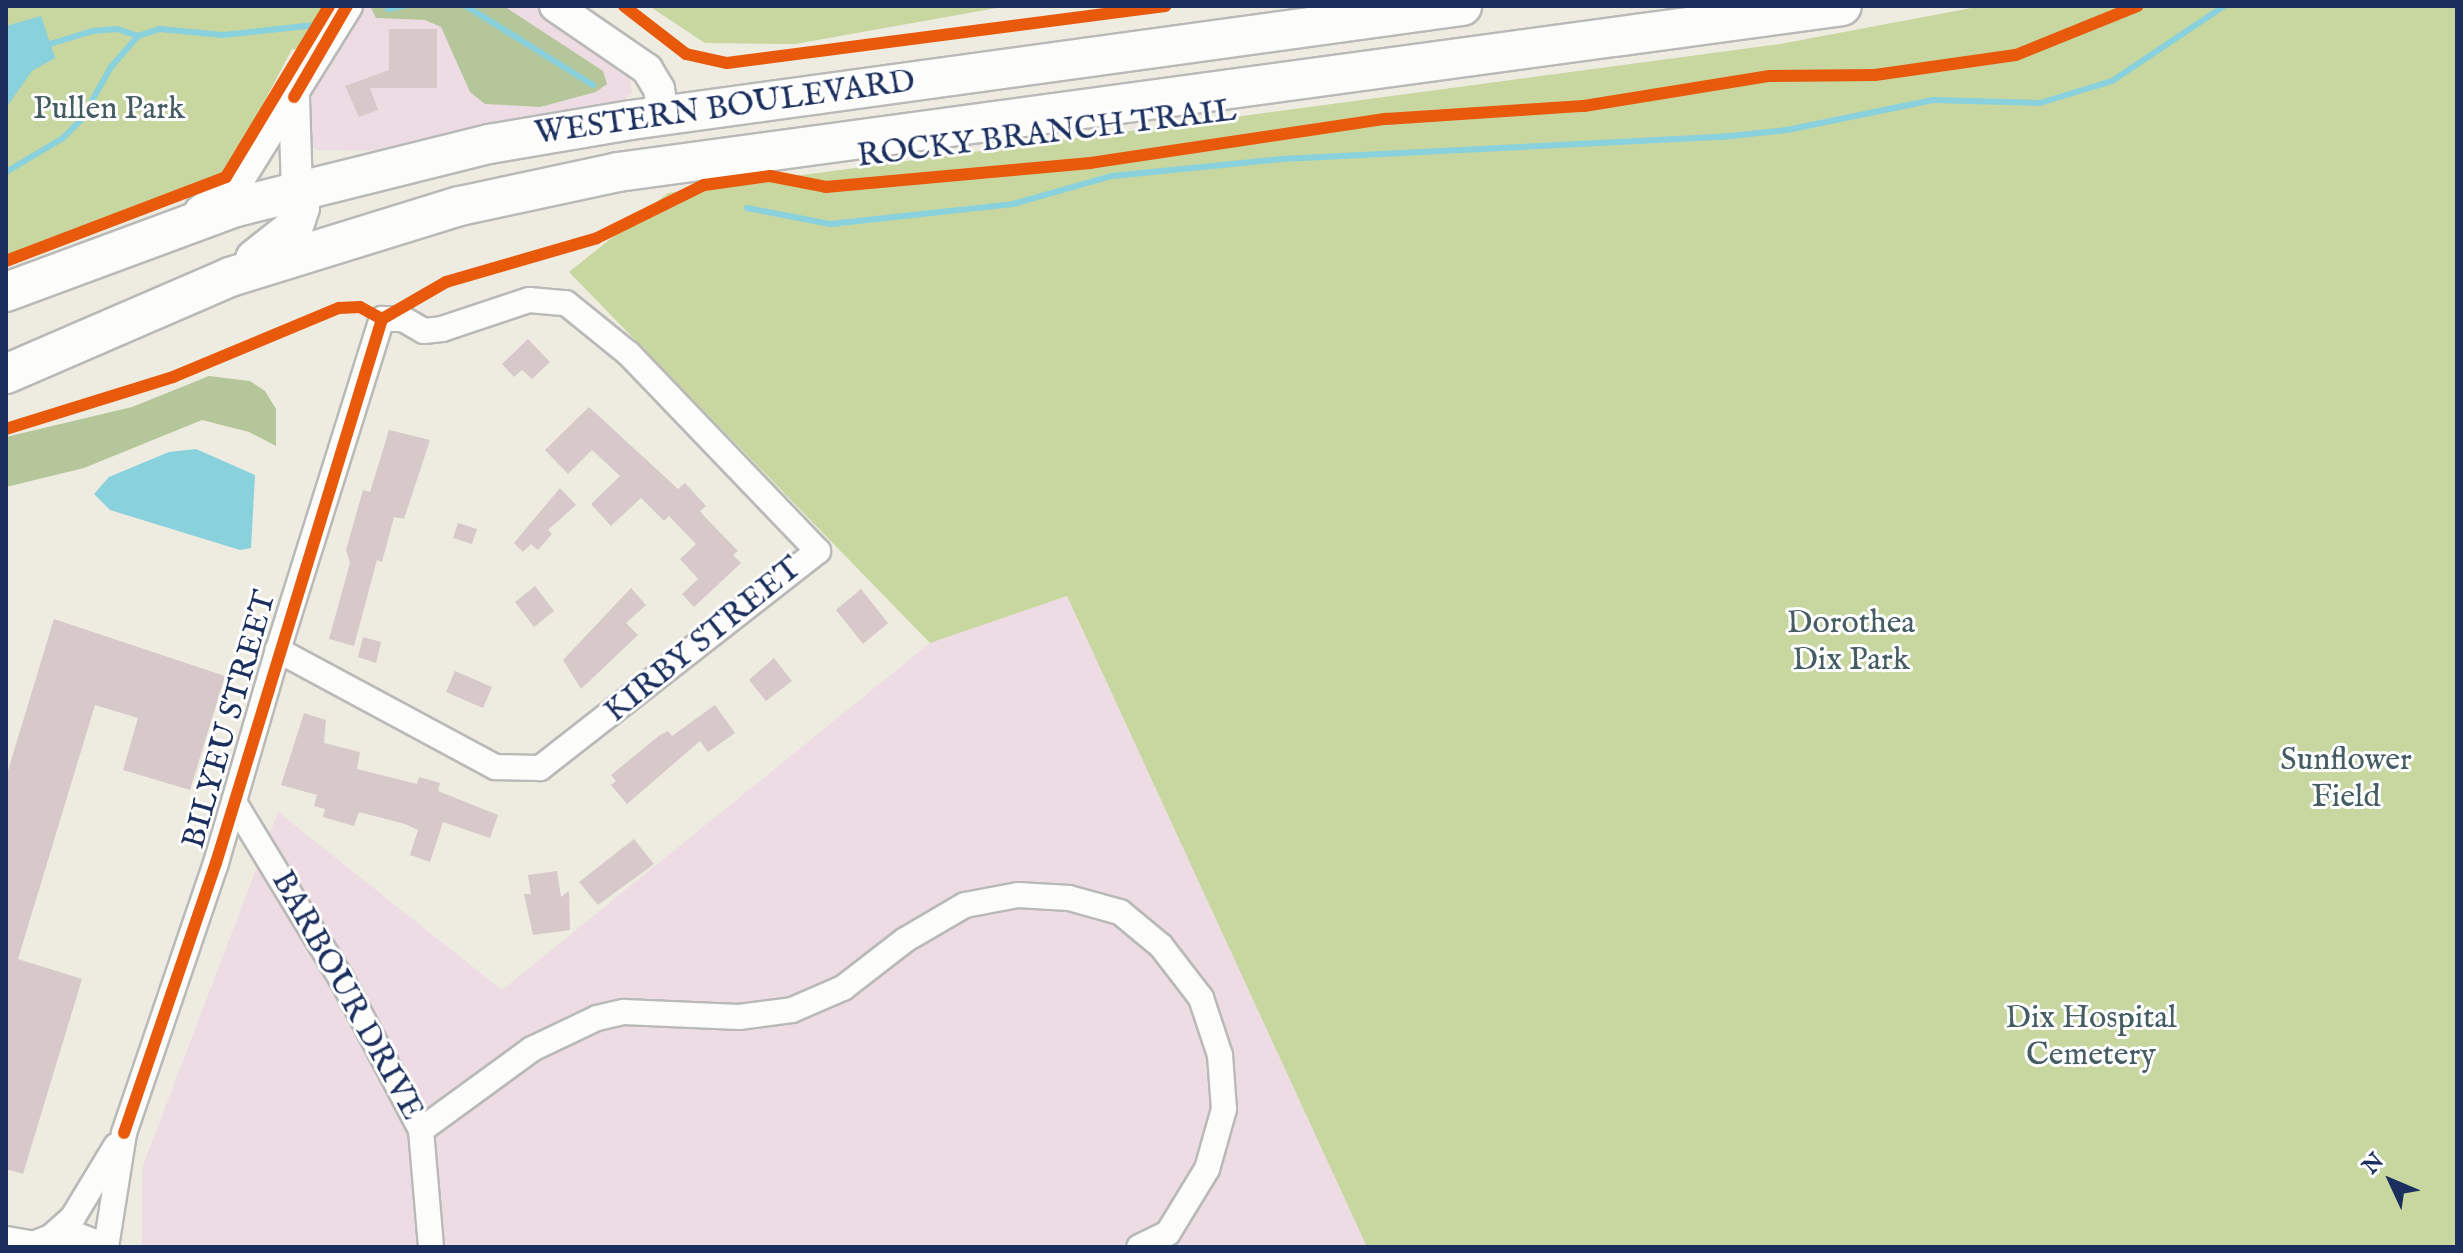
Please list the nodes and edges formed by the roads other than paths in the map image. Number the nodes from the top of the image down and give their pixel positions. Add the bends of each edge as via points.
1 (347, 6) edge
2 (555, 6) edge
3 (1462, 6) edge
4 (1842, 6) edge
5 (294, 97) junction
6 (663, 115) junction
7 (671, 163) junction
8 (297, 189) junction
9 (159, 233) junction
10 (230, 277) junction
11 (6, 292) edge
12 (382, 319) joint
13 (6, 374) edge
14 (278, 650) junction
15 (235, 804) junction
16 (421, 1130) junction
17 (124, 1133) junction
18 (430, 1236) edge
19 (6, 1242) edge
20 (40, 1244) edge
21 (103, 1247) edge
22 (413, 1247) edge
23 (1139, 1247) edge

1 - 5 street
2 - 6 street via 647,69 659,89
3 - 6 main road, WESTERN BOULEVARD
4 - 7 main road, WESTERN BOULEVARD via 1201,96
5 - 8 street
5 - 9 street via 225,196
6 - 7 main road
6 - 8 main road, WESTERN BOULEVARD via 489,144
7 - 10 main road, WESTERN BOULEVARD via 460,206
8 - 9 main road, WESTERN BOULEVARD
8 - 10 main road via 300,207 293,229
9 - 11 main road, WESTERN BOULEVARD
10 - 13 main road, WESTERN BOULEVARD
12 - 14 street, BILYEU STREET
12 - 14 street, KIRBY STREET via 403,319 433,330 529,300 566,303 629,354 818,551 540,768 495,767
14 - 15 street, BILYEU STREET
15 - 16 street, BARBOUR DRIVE via 341,978
15 - 17 street, BILYEU STREET
16 - 18 street, BARBOUR DRIVE
16 - 23 street via 532,1049 597,1018 624,1012 739,1017 792,1010 843,988 935,919 965,905 1018,895 1069,898 1120,912 1161,946 1201,998 1220,1055 1224,1109 1207,1169 1168,1233
17 - 20 street, BILYEU STREET via 73,1217
17 - 21 street, BILYEU STREET
18 - 22 street
19 - 20 street
20 - 21 street via 81,1236

